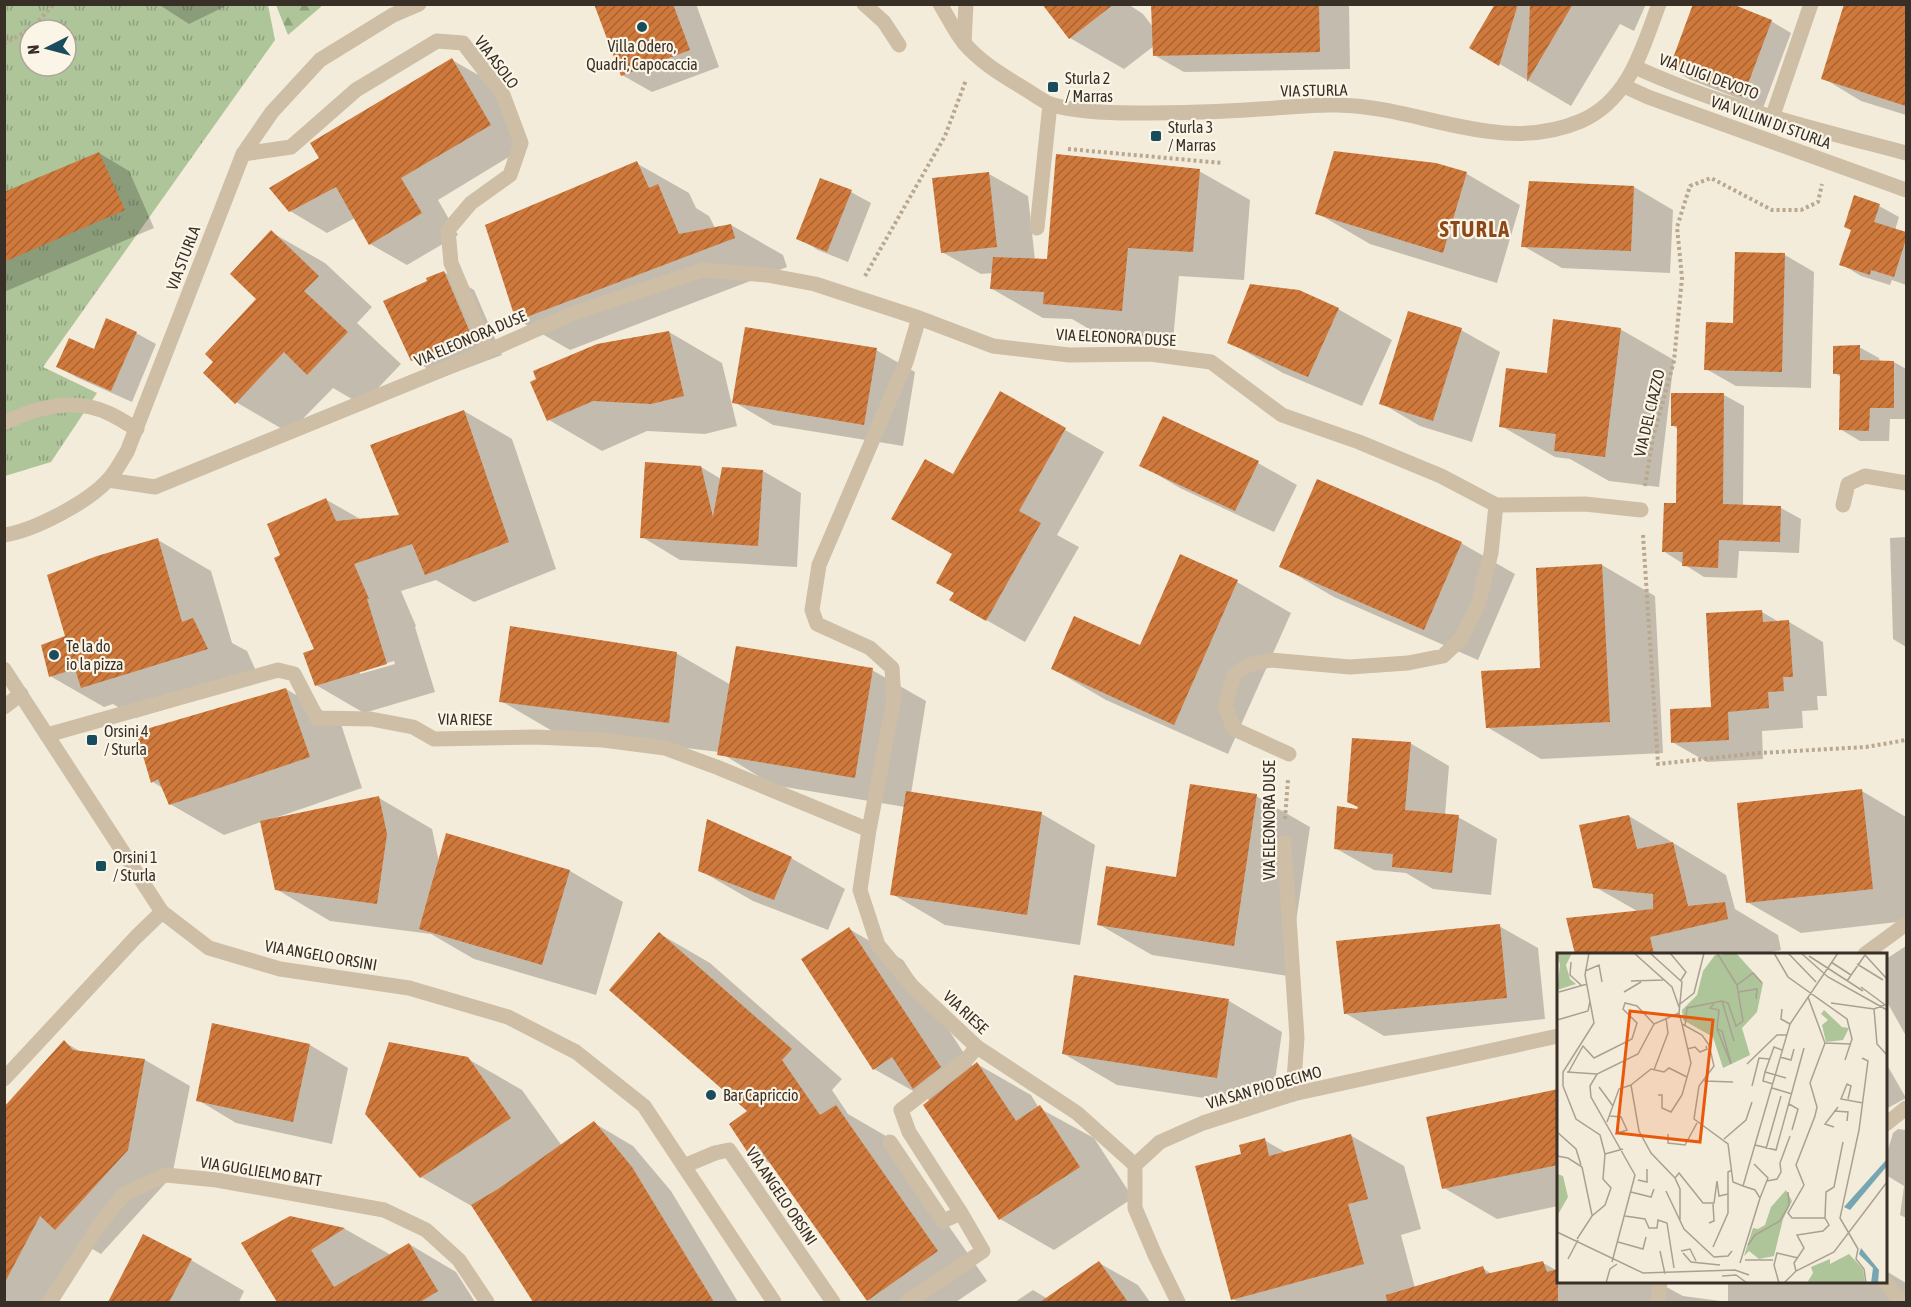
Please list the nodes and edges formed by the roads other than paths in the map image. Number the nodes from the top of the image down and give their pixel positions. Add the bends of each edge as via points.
1 (420, 4) edge
2 (864, 4) edge
3 (940, 4) edge
4 (966, 4) edge
5 (1659, 4) edge
6 (1812, 4) edge
7 (964, 43) junction
8 (899, 45) dead end
9 (1635, 68) junction
10 (1624, 86) junction
11 (1050, 104) junction
12 (1772, 118) junction
13 (1906, 153) edge
14 (243, 154) junction
15 (1906, 190) edge
16 (1037, 228) dead end
17 (919, 318) junction
18 (488, 351) junction
19 (4, 423) edge
20 (137, 429) junction
21 (108, 480) junction
22 (1906, 483) edge
23 (1496, 505) junction
24 (1843, 505) dead end
25 (1641, 510) road end
26 (4, 535) edge
27 (4, 669) edge
28 (21, 694) junction
29 (4, 707) edge
30 (47, 735) junction
31 (1289, 754) road end
32 (869, 830) junction
33 (1284, 843) road end
34 (162, 912) junction
35 (1904, 926) edge
36 (1865, 953) edge
37 (1557, 1036) edge
38 (976, 1047) junction
39 (4, 1080) edge
40 (1293, 1094) junction
41 (1906, 1108) edge
42 (1887, 1124) edge
43 (890, 1142) dead end
44 (1135, 1165) junction
45 (684, 1166) junction
46 (961, 1213) junction
47 (1660, 1283) edge
48 (1887, 1283) edge
49 (50, 1302) edge
50 (487, 1302) edge
51 (774, 1302) edge
52 (833, 1302) edge
53 (907, 1302) edge
54 (1178, 1302) edge
55 (1658, 1302) edge
56 (1901, 1302) edge

1 - 14 street, VIA STURLA via 393,15 320,60 272,112
2 - 8 street via 884,22
3 - 7 street, VIA STURLA
4 - 7 street
5 - 9 street, VIA STURLA
6 - 12 street, VIA LUIGI DEVOTO
7 - 11 street, VIA STURLA via 995,71
9 - 10 street, VIA STURLA
9 - 12 street, VIA LUIGI DEVOTO
10 - 11 street, VIA STURLA via 1584,120 1526,134 1490,133 1407,114 1338,105 1115,113
10 - 15 street, VIA VILLINI DI STURLA
11 - 16 street
12 - 13 street, VIA LUIGI DEVOTO
14 - 18 street, VIA ASOLO via 291,147 356,90 437,41 463,44 503,95 521,143 510,175 471,202 448,230 451,263
14 - 20 street, VIA STURLA
17 - 18 street, VIA ELEONORA DUSE via 815,284 703,270 574,313
17 - 23 street, VIA ELEONORA DUSE via 993,346 1069,355 1150,354 1211,362 1282,415 1440,476
17 - 32 street, VIA RIESE via 906,362 819,565 812,610 817,624 870,648 892,668 894,699
18 - 21 street, VIA ELEONORA DUSE via 155,487
19 - 20 street via 56,405 90,407
20 - 21 street, VIA STURLA
21 - 26 street, VIA STURLA via 68,511
22 - 24 street via 1865,476 1848,484
23 - 25 street, VIA ELEONORA DUSE via 1585,504
23 - 31 street, VIA ELEONORA DUSE via 1491,553 1478,605 1461,639 1443,656 1350,667 1270,660 1248,664 1234,675 1225,706 1234,729
27 - 28 street, VIA ANGELO ORSINI
28 - 29 street
28 - 30 street, VIA ANGELO ORSINI
30 - 32 street, VIA RIESE via 278,670 294,674 317,718 371,719 413,727 434,739 535,737 666,748
30 - 34 street, VIA ANGELO ORSINI
32 - 38 street, VIA RIESE via 860,890 878,945 913,987
33 - 40 street, VIA ELEONORA DUSE via 1297,1038
34 - 39 street
34 - 45 street, VIA ANGELO ORSINI via 208,948 280,969 409,988 508,1017 576,1052 644,1106
35 - 36 street
37 - 40 street, VIA SAN PIO DECIMO
38 - 44 street, VIA RIESE via 1077,1113
38 - 46 street via 966,1060 901,1110 909,1132
40 - 44 street, VIA SAN PIO DECIMO via 1160,1142
41 - 42 street
43 - 46 street via 944,1221
44 - 54 street via 1135,1208
45 - 51 street, VIA ANGELO ORSINI
45 - 52 street, VIA ANGELO ORSINI via 729,1150
46 - 53 street via 983,1251
47 - 55 street
48 - 56 street
49 - 50 street, VIA GUGLIELMO BATT via 99,1225 124,1194 166,1175 217,1180 384,1210 434,1237 459,1260

